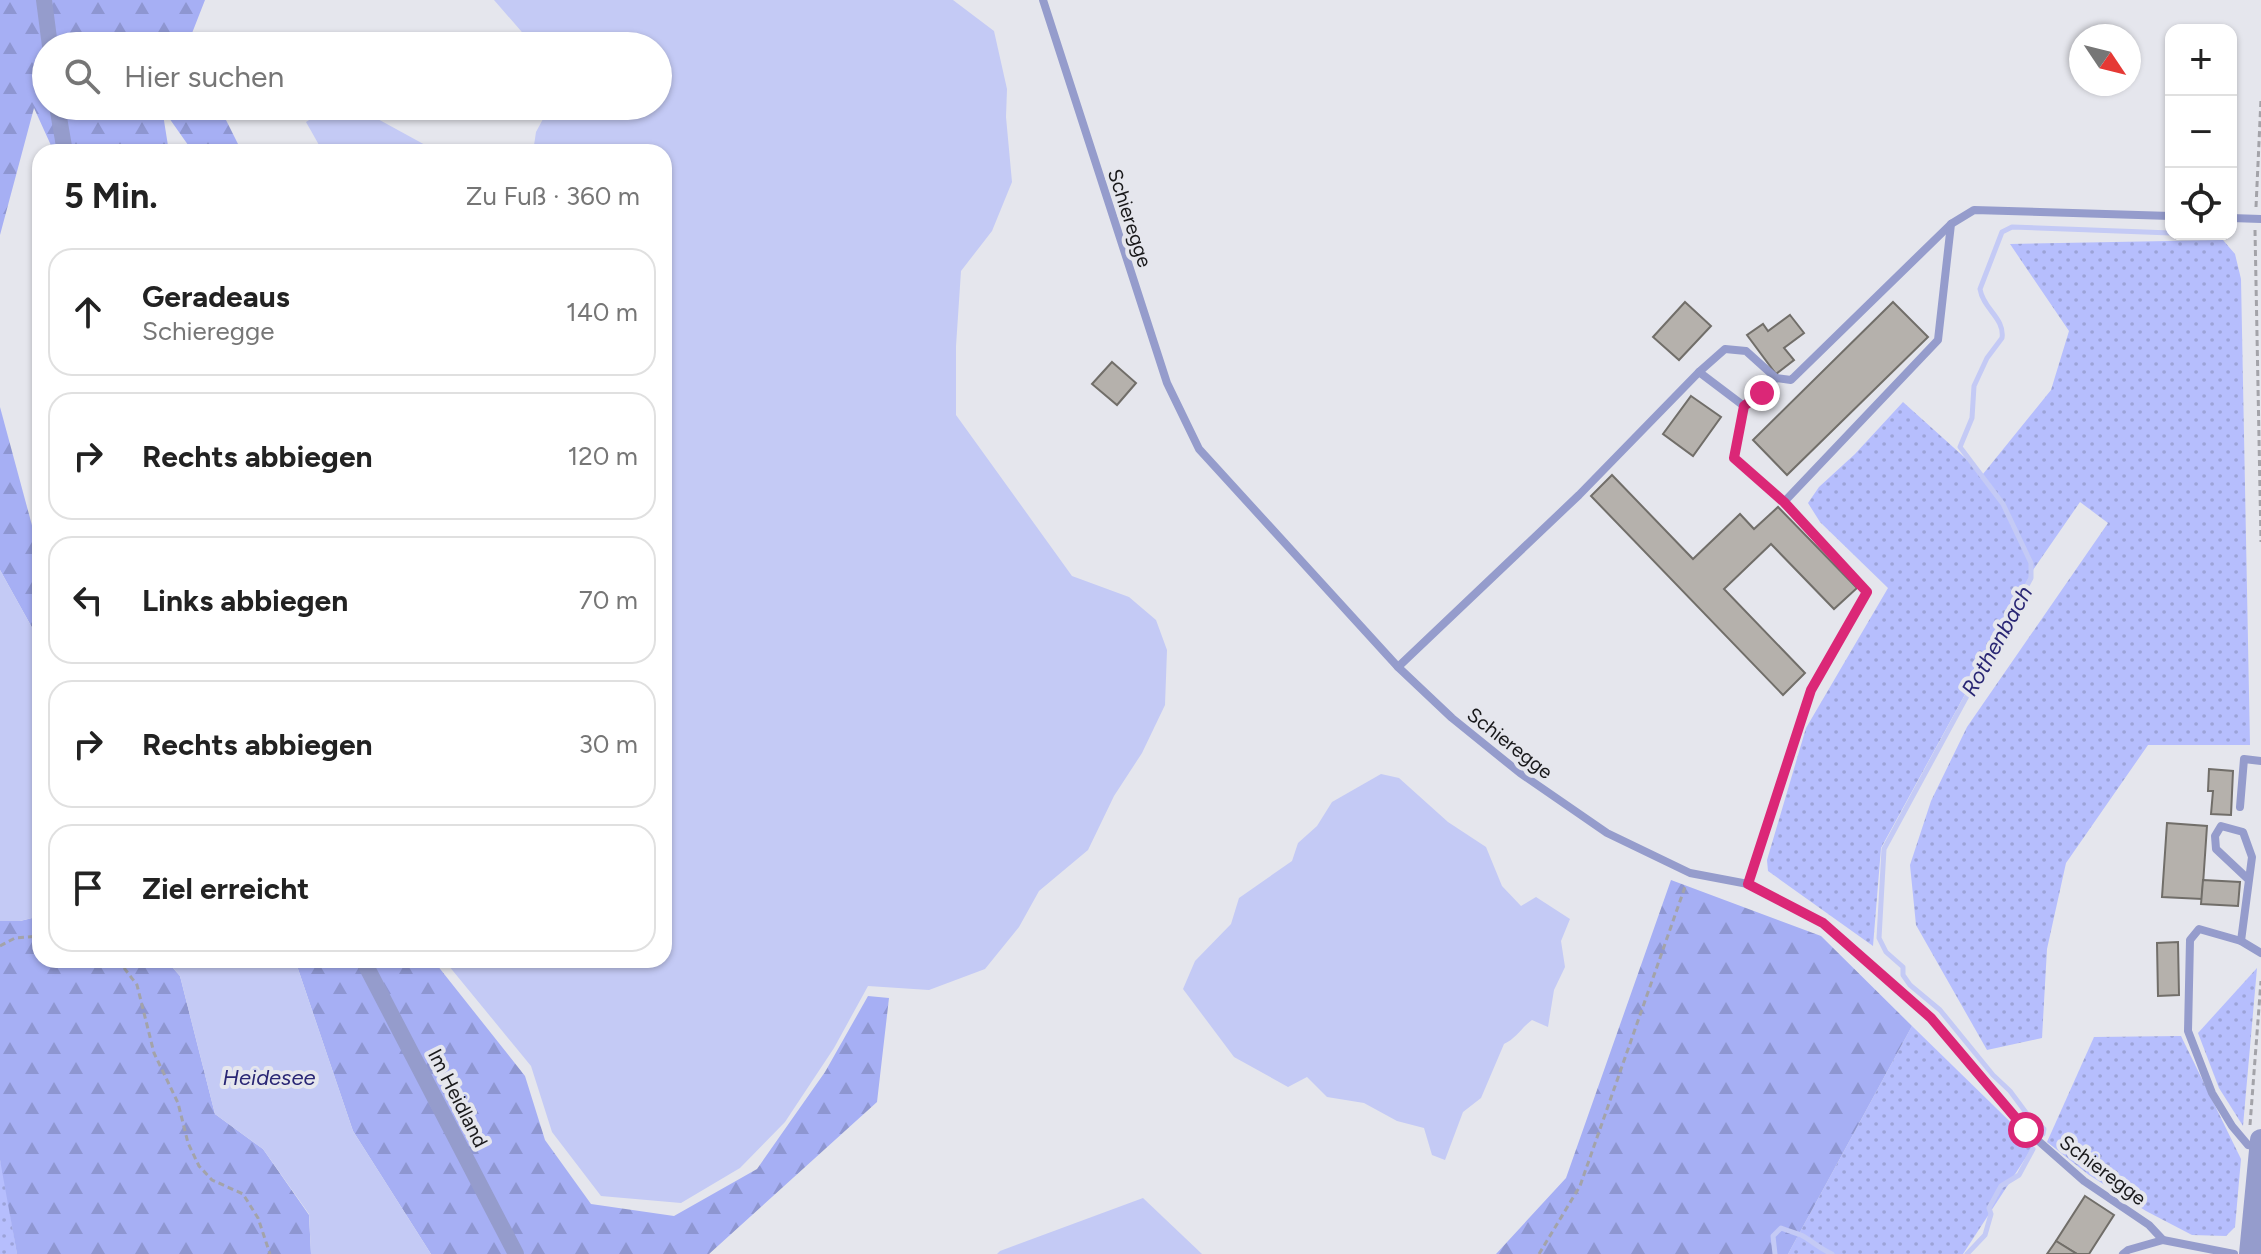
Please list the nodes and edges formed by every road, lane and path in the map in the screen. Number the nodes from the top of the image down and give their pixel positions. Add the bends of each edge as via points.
1 (44, 0) edge
2 (1043, 0) edge
3 (48, 32) edge
4 (2261, 99) edge
5 (59, 120) edge
6 (64, 144) edge
7 (2165, 216) edge
8 (2237, 218) edge
9 (2258, 219) edge
10 (1951, 224) junction
11 (1699, 372) junction
12 (1776, 378) junction
13 (1744, 406) junction
14 (1784, 502) junction
15 (2261, 542) edge
16 (1398, 667) junction
17 (2261, 761) edge
18 (2240, 807) dead end
19 (1690, 873) junction
20 (2249, 880) junction
21 (1748, 884) junction
22 (32, 937) edge
23 (2241, 941) junction
24 (0, 946) edge
25 (2261, 953) edge
26 (124, 968) edge
27 (367, 968) edge
28 (2261, 981) edge
29 (2256, 1144) edge
30 (2163, 1240) junction
31 (270, 1254) edge
32 (516, 1254) edge
33 (1539, 1254) edge
34 (2123, 1254) edge
35 (2234, 1254) edge
36 (2250, 1254) edge

1 - 3 street
2 - 16 lane, Schieregge via 1167,383 1199,449
4 - 9 path
5 - 6 street
7 - 10 lane via 1974,210
8 - 9 lane
9 - 15 path
10 - 12 lane via 1791,380
10 - 14 lane via 1938,340
11 - 12 lane via 1725,349 1746,351
11 - 13 lane
11 - 16 lane
12 - 13 lane
13 - 14 lane via 1734,458
14 - 21 lane via 1867,592 1811,690
16 - 19 lane, Schieregge via 1520,773 1607,833
17 - 18 lane via 2244,759
19 - 21 lane, Schieregge
19 - 33 path via 1580,1186
20 - 20 lane via 2216,849 2221,826 2243,832 2252,857
20 - 23 lane
21 - 30 lane, Schieregge via 1823,923 1931,1018 2026,1130
22 - 24 path
23 - 25 lane
23 - 29 lane via 2199,929 2190,940 2188,1031 2212,1093 2232,1126
26 - 31 path via 137,985 154,1053 199,1166 212,1180 243,1194
27 - 32 street, Im Heidland
28 - 29 path
29 - 36 street
30 - 34 lane
30 - 35 lane, Schieregge

